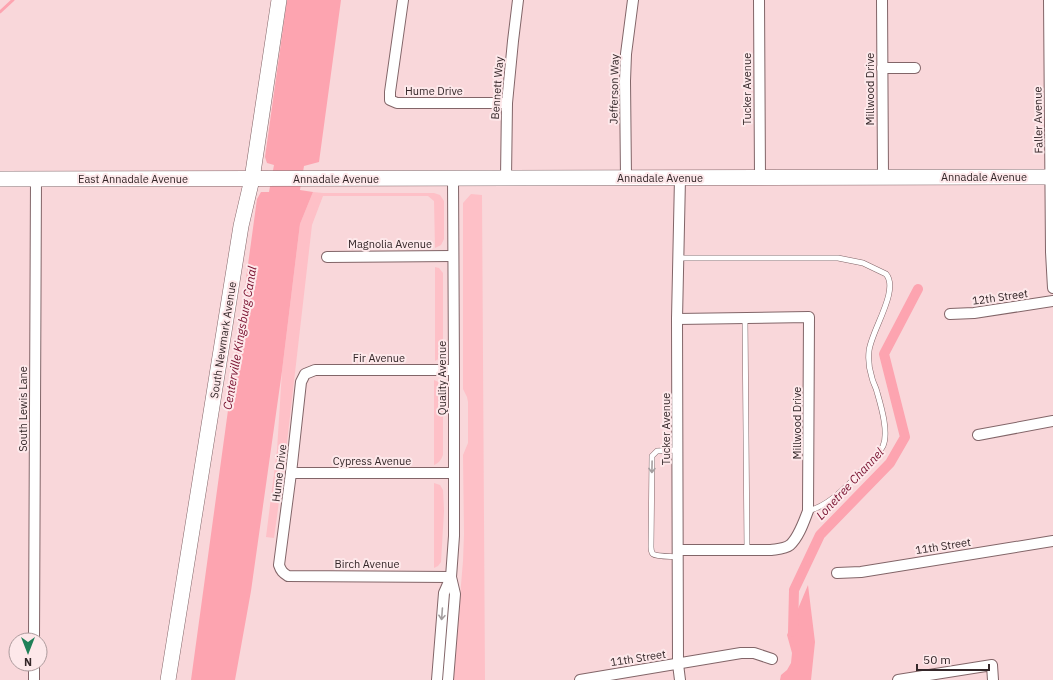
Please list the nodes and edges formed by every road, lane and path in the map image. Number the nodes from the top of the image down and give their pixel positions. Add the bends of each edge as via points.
1 (279, 0) edge
2 (403, 0) edge
3 (518, 0) edge
4 (633, 0) edge
5 (759, 0) edge
6 (882, 0) edge
7 (1050, 0) edge
8 (1051, 62) edge
9 (882, 68) junction
10 (915, 68) dead end
11 (507, 103) junction
12 (883, 177) junction
13 (1052, 177) edge
14 (0, 178) edge
15 (453, 178) junction
16 (506, 178) junction
17 (626, 178) junction
18 (680, 178) junction
19 (760, 178) junction
20 (36, 179) junction
21 (259, 179) junction
22 (453, 256) junction
23 (327, 257) dead end
24 (679, 258) junction
25 (1053, 288) edge
26 (1053, 301) edge
27 (950, 314) dead end
28 (745, 318) junction
29 (677, 319) junction
30 (454, 370) junction
31 (305, 374) joint
32 (1053, 421) edge
33 (978, 435) dead end
34 (678, 450) junction
35 (291, 473) junction
36 (453, 473) junction
37 (808, 511) junction
38 (1053, 541) edge
39 (747, 550) junction
40 (679, 553) junction
41 (837, 572) dead end
42 (283, 573) joint
43 (451, 577) junction
44 (34, 632) edge
45 (772, 659) dead end
46 (678, 664) junction
47 (168, 680) edge
48 (437, 680) edge
49 (448, 680) edge
50 (580, 680) edge
51 (680, 680) edge
52 (898, 680) edge
53 (992, 680) edge

1 - 21 street, South Newmark Avenue
2 - 11 street, Hume Drive via 390,100 397,103
3 - 11 street, Bennett Way
4 - 17 street, Jefferson Way via 625,61
5 - 19 street, Tucker Avenue
6 - 9 street, Millwood Drive
7 - 8 street, Faller Avenue
8 - 13 street, Faller Avenue
9 - 10 street
9 - 12 street, Millwood Drive
11 - 16 street, Bennett Way
12 - 13 street, Annadale Avenue
12 - 19 street, Annadale Avenue
13 - 25 street, Faller Avenue
14 - 20 street, East Annadale Avenue
15 - 16 street, Annadale Avenue
15 - 21 street, Annadale Avenue
15 - 22 street, Quality Avenue
16 - 17 street, Annadale Avenue
17 - 18 street, Annadale Avenue
18 - 19 street, Annadale Avenue
18 - 24 street, Tucker Avenue
20 - 21 street, East Annadale Avenue
20 - 44 street, South Lewis Lane
21 - 47 street, South Newmark Avenue via 241,226
22 - 23 street, Magnolia Avenue
22 - 30 street, Quality Avenue
24 - 29 street, Tucker Avenue
24 - 37 lane via 838,258 863,263 888,276 890,280 887,304 869,350 869,363 881,405 886,435 884,441 878,453 843,489 829,501
26 - 27 street, 12th Street via 974,314
28 - 29 street, Millwood Drive
28 - 37 street, Millwood Drive via 809,317
28 - 39 lane
29 - 34 street, Tucker Avenue
30 - 31 street, Fir Avenue via 315,370
30 - 36 street, Quality Avenue
31 - 35 street, Hume Drive via 301,382
32 - 33 street
34 - 40 street, Tucker Avenue
34 -> 40 lane via 657,451 652,456 651,547 653,554 657,556
35 - 36 street, Cypress Avenue
35 - 42 street, Hume Drive via 279,565
36 - 43 street, Quality Avenue via 454,536
37 - 39 street, Millwood Drive via 796,538 789,545 771,550
38 - 41 street, 11th Street via 861,572
39 - 40 street, Millwood Drive
40 - 46 street, Tucker Avenue
42 - 43 street, Birch Avenue via 288,576
43 -> 48 street, Quality Avenue via 444,593
43 - 49 street, Quality Avenue via 455,594
45 - 46 street, 11th Street via 754,653 741,653
46 - 50 street, 11th Street
46 - 51 street, Tucker Avenue
52 - 53 street via 992,665

